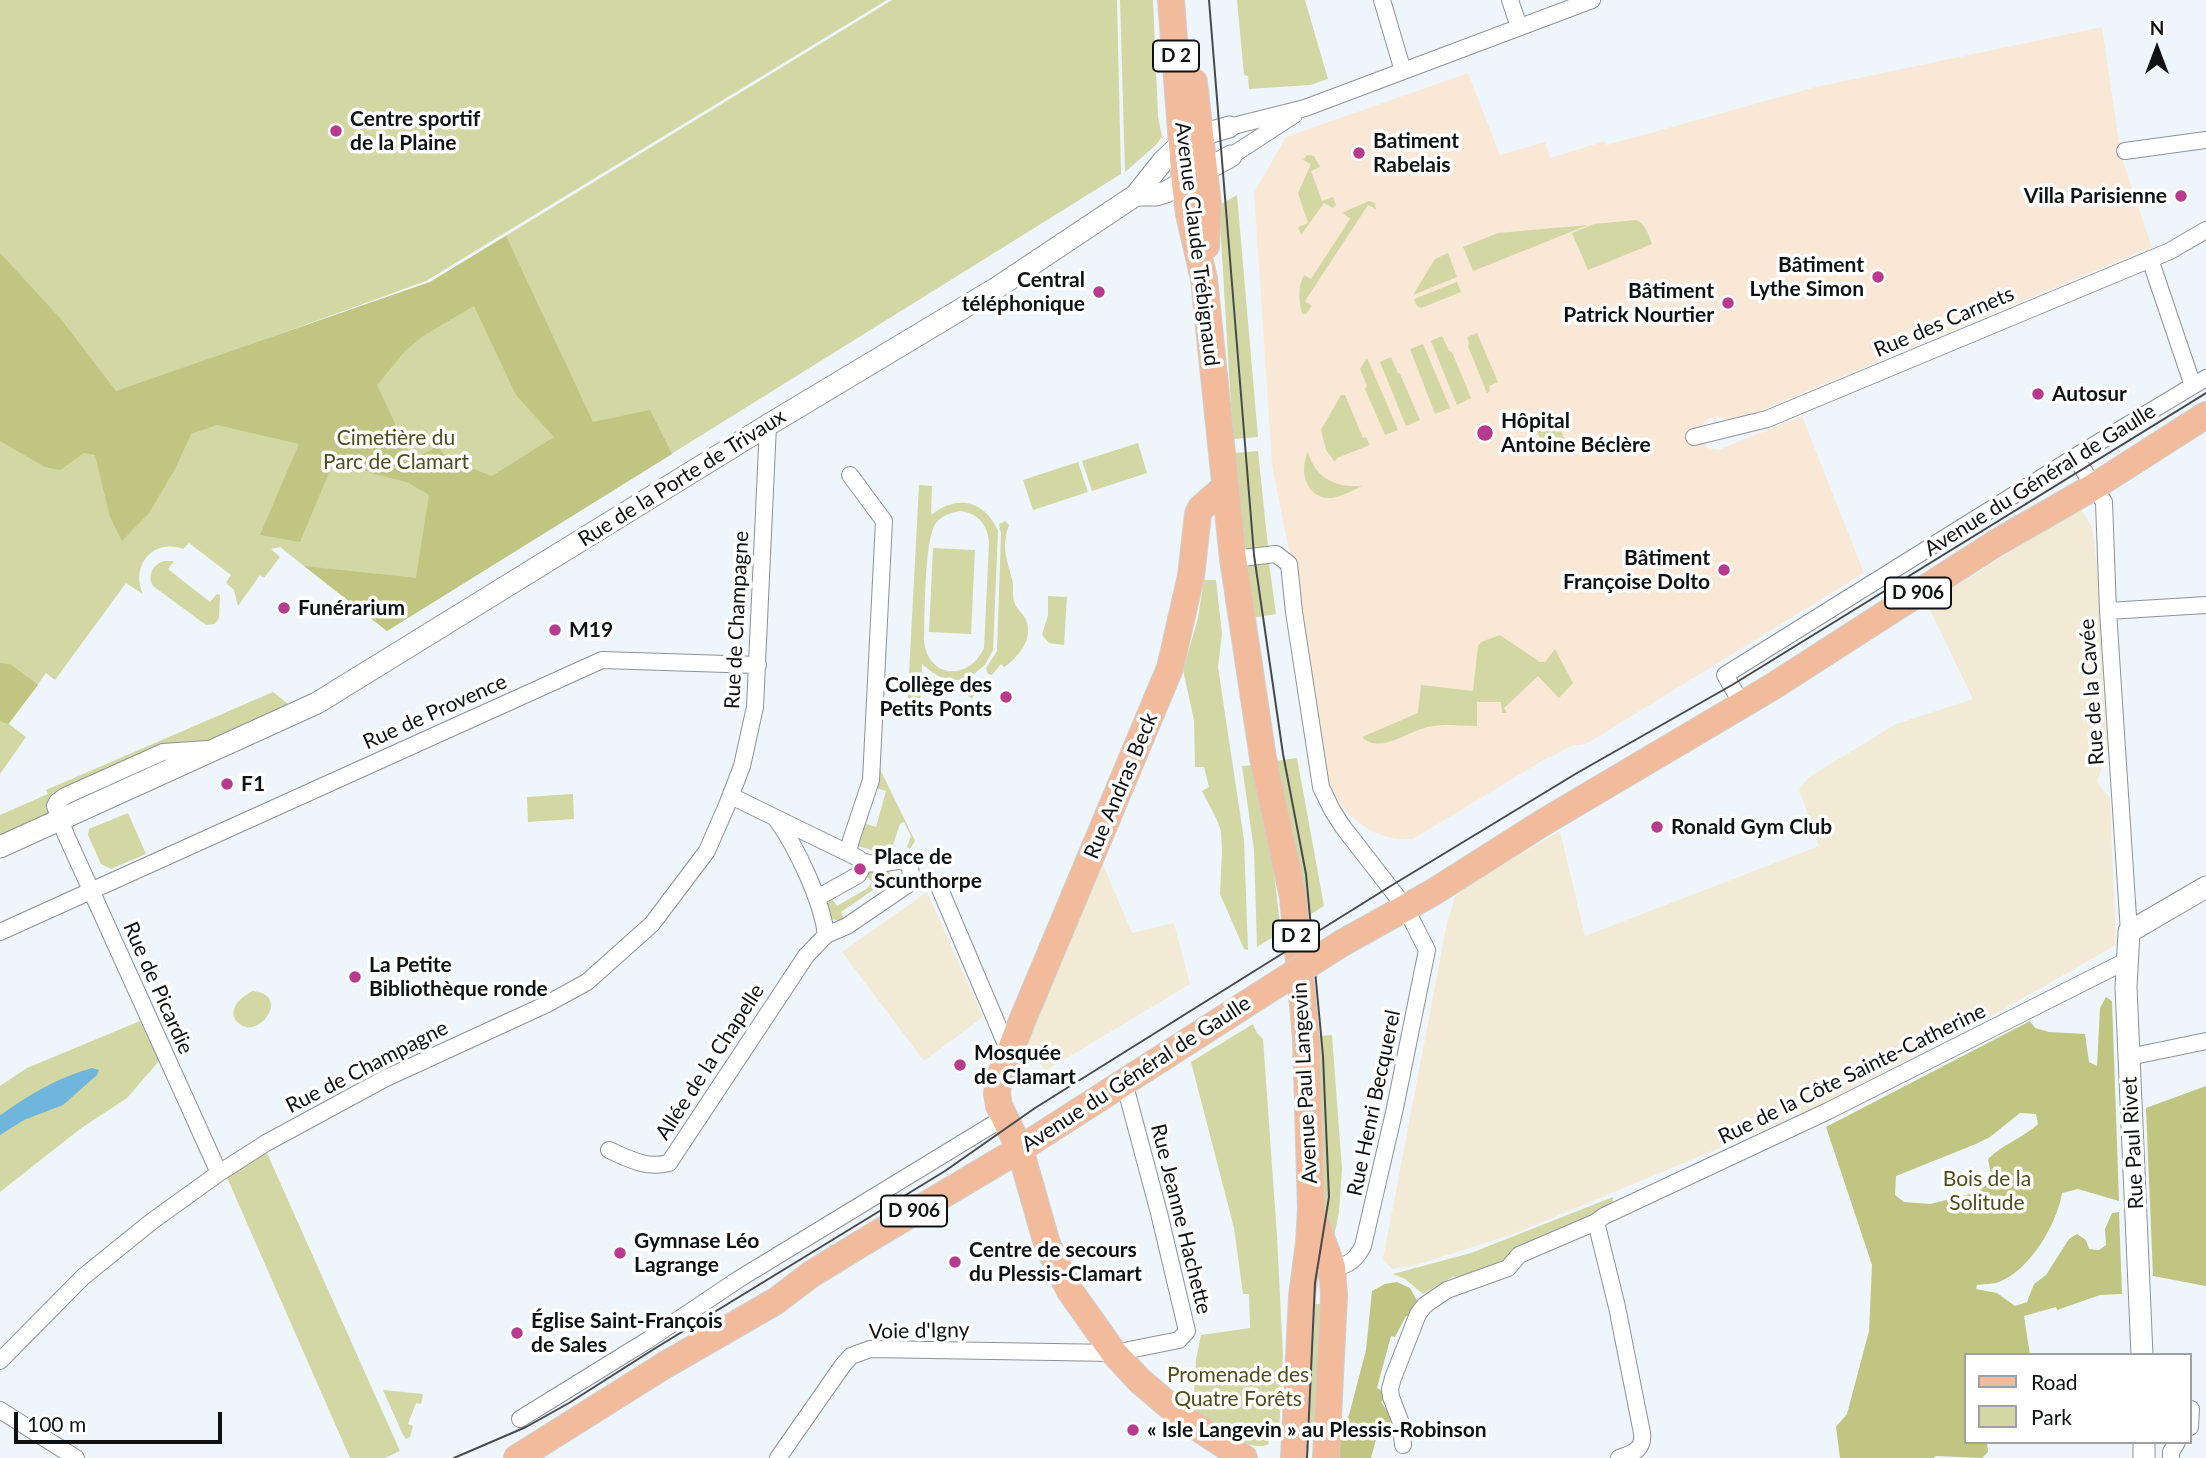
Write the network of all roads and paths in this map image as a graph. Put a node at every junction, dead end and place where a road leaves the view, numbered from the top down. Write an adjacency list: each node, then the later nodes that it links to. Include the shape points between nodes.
1 (1171, 0): 10 (main road, Avenue Claude Trébignaud / D 2)
2 (1188, 0): 10 (main road, D 2)
3 (1381, 0): 7 (street)
4 (1510, 0): 6 (street)
5 (1592, 0): 6 (street, Rue de la Porte de Trivaux)
6 (1519, 27): 7 (street, Rue de la Porte de Trivaux)
7 (1403, 71): 8 (street, Rue de la Porte de Trivaux)
8 (1305, 108): 9 (street, Rue de la Porte de Trivaux); 13 (street, Rue de la Porte de Trivaux)
9 (1229, 127): 10 (street, Rue de la Porte de Trivaux)
10 (1191, 139): 14 (main road, Avenue Claude Trébignaud / D 2); 15 (street, Rue de la Porte de Trivaux, via 1163,161)
11 (2206, 140): 12 (street)
12 (2125, 151)
13 (1231, 156): 14 (street, Rue de la Porte de Trivaux)
14 (1194, 177): 15 (street, Rue de la Porte de Trivaux, via 1157,195); 25 (main road, Avenue Claude Trébignaud / D 2, via 1208,204 1204,279)
15 (1136, 195): 20 (street, Rue de la Porte de Trivaux, via 998,287)
16 (2206, 230): 17 (street, Rue des Carnets)
17 (2150, 259): 18 (street); 21 (street, Rue des Carnets, via 1767,419)
18 (2200, 382): 22 (street, Avenue du Général de Gaulle)
19 (2206, 415): 24 (main road, Avenue du Général de Gaulle / D 906)
20 (768, 425): 29 (street, Rue de Champagne); 32 (street, Rue de la Porte de Trivaux, via 317,703)
21 (1694, 437)
22 (2075, 457): 24 (street, Rue de la Cavée); 30 (street, Avenue du Général de Gaulle, via 1725,675)
23 (850, 475): 35 (street, via 884,521 871,780)
24 (2095, 486): 28 (street, Rue de la Cavée, via 2104,502); 30 (main road, Avenue du Général de Gaulle / D 906, via 1996,543)
25 (1226, 487): 26 (main road, D 2); 47 (main road, Rue Andras Beck, via 1198,514 1191,576 1170,668)
26 (1233, 559): 41 (street, Rue Henri Becquerel, via 1276,554 1289,564 1321,787 1343,827); 54 (main road, Avenue Paul Langevin / D 2, via 1263,758 1293,897 1306,1038)
27 (2206, 605): 28 (street)
28 (2108, 611): 43 (street, Rue de la Cavée)
29 (758, 666): 31 (street, Rue de Champagne, via 755,707); 39 (street, Rue de Provence, via 602,660)
30 (1742, 704): 41 (main road, Avenue du Général de Gaulle / D 906)
31 (731, 796): 33 (street); 53 (street, Rue de Champagne, via 707,851 652,924 587,982 384,1079)
32 (60, 820): 34 (street, Rue de la Porte de Trivaux); 39 (street, Rue de Picardie)
33 (778, 820): 35 (street); 40 (street)
34 (0, 846)
35 (848, 853): 36 (street)
36 (865, 862): 40 (street, via 858,875); 44 (street, via 905,861 912,875 907,885 847,926)
37 (2206, 887): 43 (street)
38 (940, 889): 47 (street)
39 (91, 891): 42 (street, Rue de Provence); 53 (street, Rue de Picardie)
40 (817, 898): 44 (street)
41 (1405, 907): 49 (main road, Avenue du Général de Gaulle / D 906, bridge); 57 (street, Rue Henri Becquerel, via 1428,956 1363,1247 1352,1263)
42 (0, 932)
43 (2129, 932): 45 (street, Rue Paul Rivet)
44 (825, 934): 52 (street, Allée de la Chapelle, via 669,1163 642,1164)
45 (2126, 961): 48 (street, Rue Paul Rivet); 55 (street, Rue de la Côte Sainte-Catherine)
46 (2206, 1041): 48 (street)
47 (1010, 1054): 50 (main road, Rue Andras Beck, via 998,1082)
48 (2129, 1057): 60 (street, Rue Paul Rivet)
49 (1124, 1082): 51 (main road, Avenue du Général de Gaulle / D 906); 59 (street, Rue Jeanne Hachette, via 1187,1331 1180,1340)
50 (1004, 1117): 51 (main road, Rue Andras Beck); 58 (street, Avenue du Général de Gaulle)
51 (1020, 1149): 59 (main road, via 1047,1244 1070,1291); 62 (main road, Avenue du Général de Gaulle / D 906)
52 (609, 1150)
53 (219, 1173): 61 (street, Rue de Champagne, via 83,1278)
54 (1311, 1209): 56 (main road, Avenue Paul Langevin / D 2); 57 (main road, Avenue Paul Langevin / D 2)
55 (1600, 1219): 65 (street, Rue de la Côte Sainte-Catherine, via 1519,1255 1507,1268 1447,1290 1425,1305 1390,1389 1401,1423); 72 (street, via 1642,1433 1642,1444)
56 (1305, 1265): 57 (street); 70 (main road, Avenue Paul Langevin / D 2)
57 (1332, 1267): 71 (main road, Avenue Paul Langevin / D 2)
58 (648, 1340): 62 (street); 64 (street, Avenue du Général de Gaulle)
59 (1114, 1353): 67 (main road, via 1186,1420); 69 (street, Voie d'Igny, via 870,1349 851,1356)
60 (2142, 1353)
61 (0, 1361)
62 (665, 1365): 66 (main road, Avenue du Général de Gaulle / D 906)
63 (0, 1410): 68 (street)
64 (520, 1419)
65 (1402, 1445)
66 (519, 1455)
67 (1244, 1457)
68 (76, 1458)
69 (778, 1458)
70 (1294, 1458)
71 (1326, 1458)
72 (1619, 1458)

